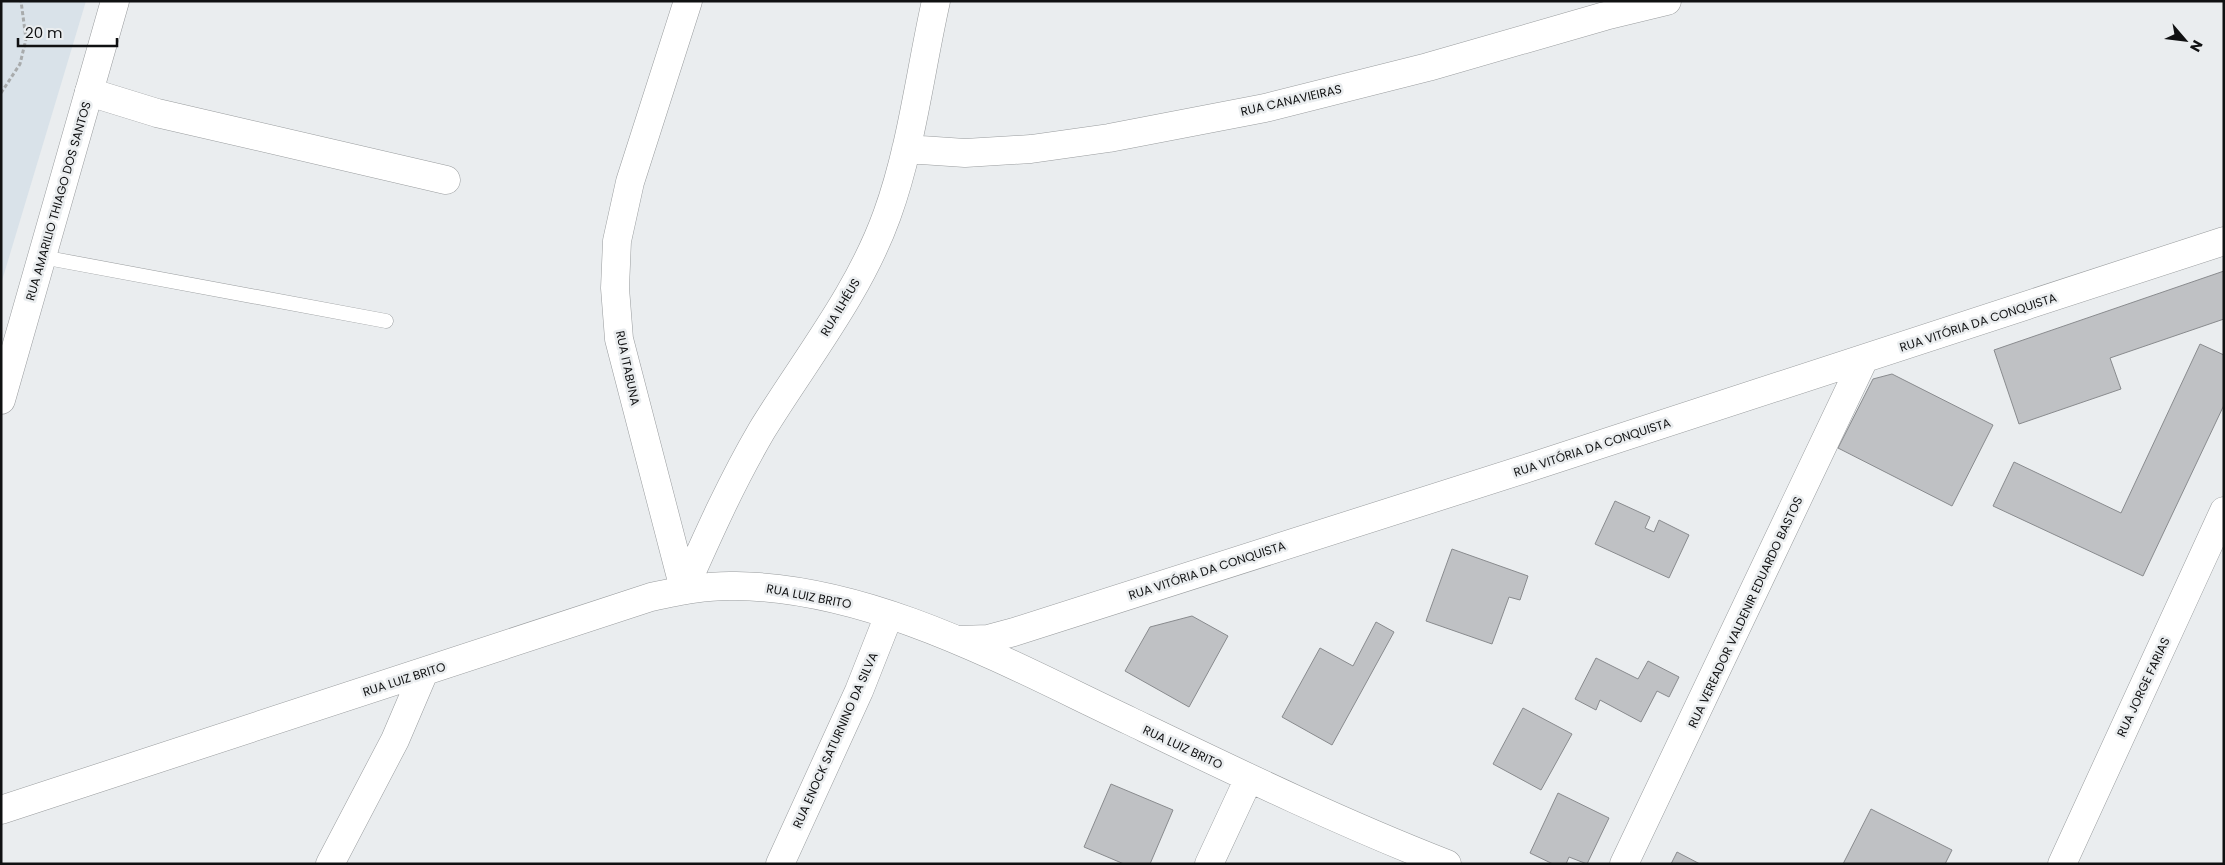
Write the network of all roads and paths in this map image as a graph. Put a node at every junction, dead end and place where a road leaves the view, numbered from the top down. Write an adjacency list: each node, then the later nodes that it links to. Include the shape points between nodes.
1 (21, 1): 8 (path, via 26,40 20,64)
2 (115, 1): 7 (street, RUA AMARILIO THIAGO DOS SANTOS)
3 (688, 1): 17 (street, RUA ITABUNA, via 630,182 617,240 615,288 620,339)
4 (936, 1): 9 (street, RUA ILHÉUS)
5 (1668, 1): 6 (street, RUA CANAVIEIRAS)
6 (1603, 9): 9 (street, RUA CANAVIEIRAS, via 1428,67 1265,108 1031,150 965,153)
7 (89, 92): 10 (street, via 157,113); 12 (street, RUA AMARILIO THIAGO DOS SANTOS)
8 (1, 94)
9 (906, 149): 17 (street, RUA ILHÉUS, via 887,215 863,267 733,482)
10 (446, 180)
11 (2224, 241): 14 (street, RUA VITÓRIA DA CONQUISTA)
12 (42, 257): 13 (lane); 15 (street, RUA AMARILIO THIAGO DOS SANTOS)
13 (386, 321)
14 (1864, 359): 19 (street, RUA VITÓRIA DA CONQUISTA, via 1014,632 988,639); 27 (street, RUA VEREADOR VALDENIR EDUARDO BASTOS)
15 (1, 400)
16 (2224, 511): 28 (street, RUA JORGE FARIAS)
17 (684, 589): 18 (street, RUA LUIZ BRITO, via 781,588); 20 (street, RUA LUIZ BRITO)
18 (889, 615): 19 (street, RUA LUIZ BRITO); 24 (street, RUA ENOCK SATURNINO DA SILVA, via 859,692)
19 (958, 640): 21 (street, RUA LUIZ BRITO)
20 (424, 672): 22 (street, RUA LUIZ BRITO); 23 (street, via 395,740)
21 (1249, 778): 25 (street); 26 (street, RUA LUIZ BRITO)
22 (1, 810)
23 (330, 864)
24 (780, 864)
25 (1209, 864)
26 (1447, 864)
27 (1624, 864)
28 (2062, 864)

